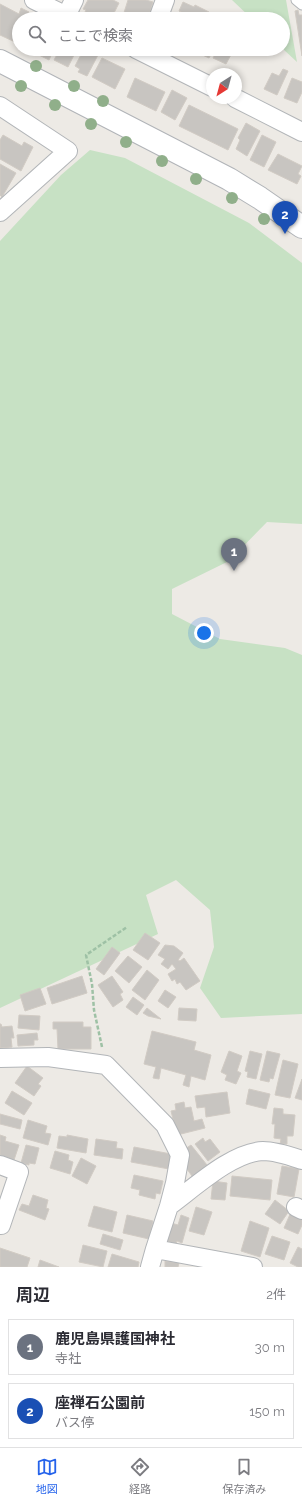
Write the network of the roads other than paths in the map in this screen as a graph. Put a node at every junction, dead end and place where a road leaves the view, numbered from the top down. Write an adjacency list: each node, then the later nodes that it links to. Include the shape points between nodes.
1 (34, 0): 5 (street)
2 (165, 0): 6 (street)
3 (296, 0): 4 (lane)
4 (302, 5)
5 (71, 12)
6 (161, 12)
7 (154, 56): 9 (street)
8 (0, 61): 14 (street, via 229,179)
9 (206, 84)
10 (242, 102): 12 (street)
11 (0, 106): 13 (street, via 68,151)
12 (302, 132)
13 (0, 212)
14 (302, 227)
15 (0, 1058): 18 (street, via 48,1057 106,1065 165,1125 180,1155)
16 (302, 1160): 18 (street, via 263,1151 244,1155 228,1163)
17 (0, 1165): 19 (street, via 20,1172)
18 (169, 1206): 20 (street)
19 (0, 1225)
20 (155, 1249): 21 (street); 22 (street)
21 (150, 1267)
22 (253, 1267)

